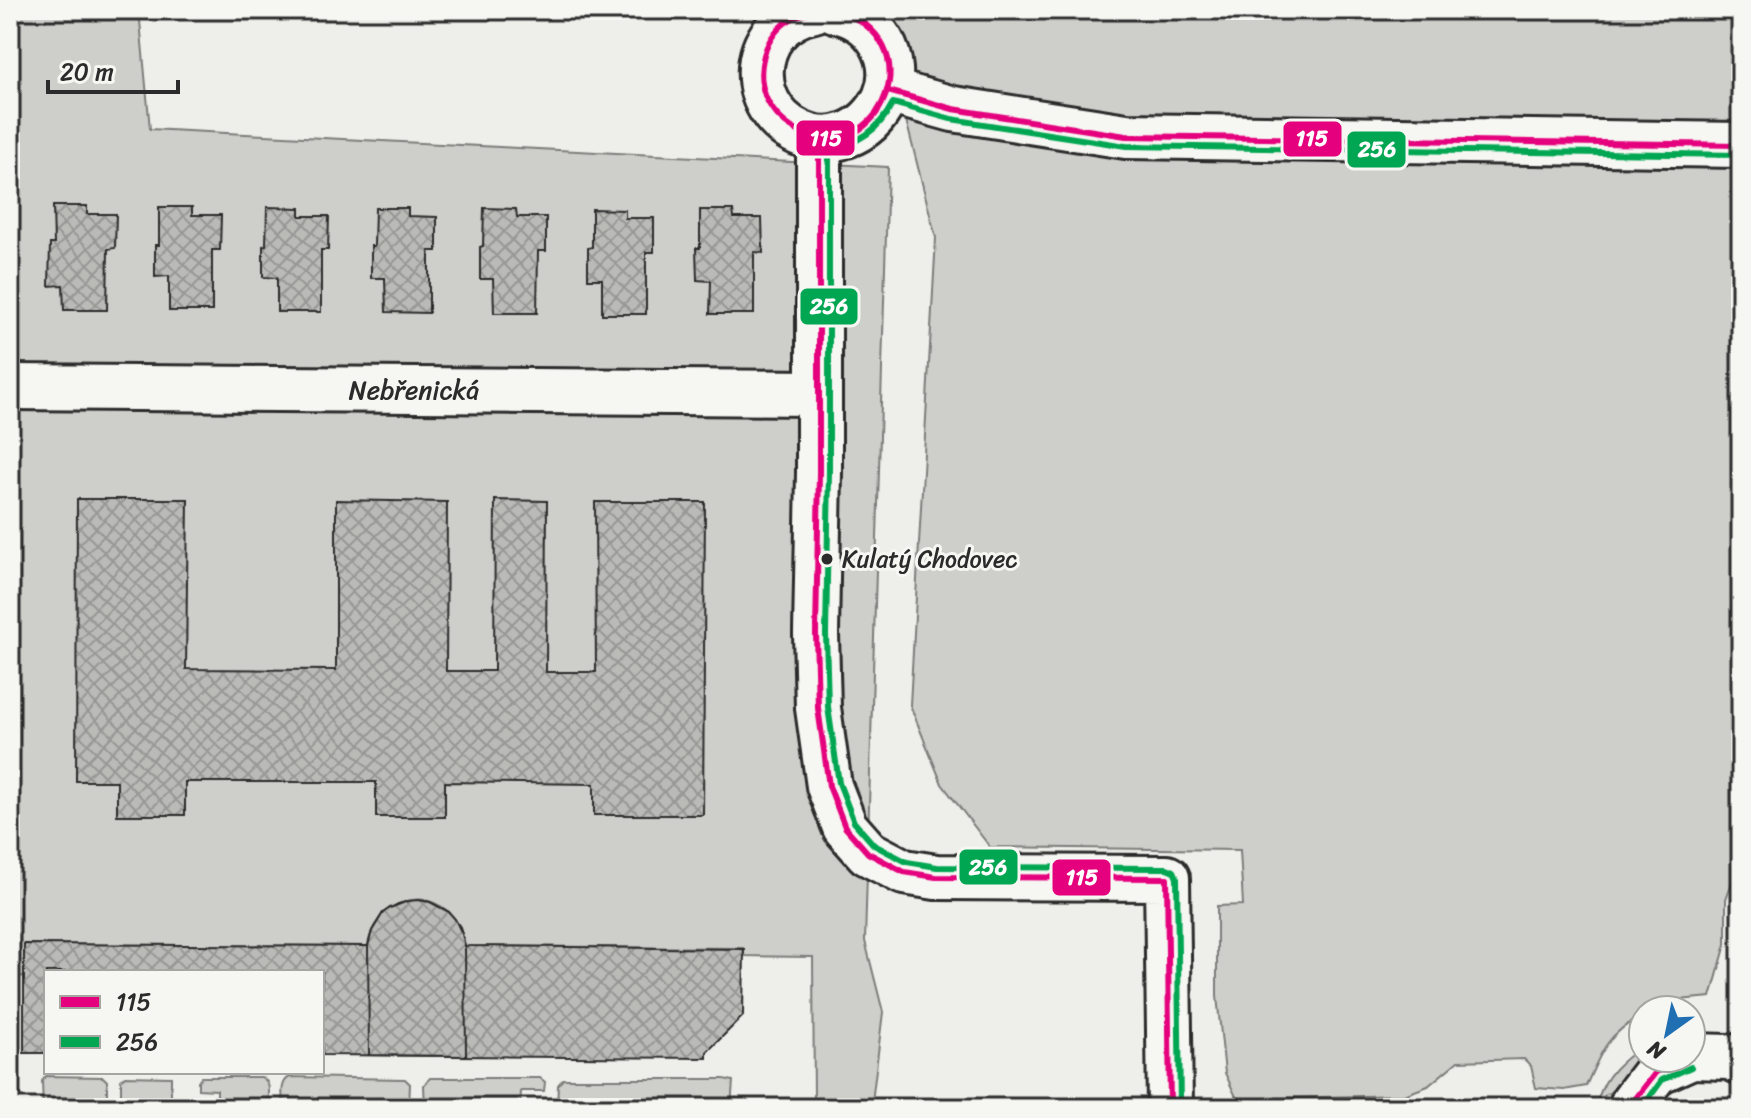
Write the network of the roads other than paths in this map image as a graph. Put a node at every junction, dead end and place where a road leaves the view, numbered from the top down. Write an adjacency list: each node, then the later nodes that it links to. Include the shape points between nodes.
1 (814, 10): 4 (street, via 776,30 761,62 760,79 772,112 785,125)
2 (835, 10): 3 (street, via 871,27 881,41 888,57)
3 (888, 91): 4 (street, via 870,121 838,138); 5 (street, via 953,109 1126,136)
4 (819, 139): 7 (street)
5 (1741, 145)
6 (10, 387): 7 (street, Nebřenická)
7 (819, 393): 9 (street, via 818,708 829,786 845,827 868,853 904,872 936,877 1167,878)
8 (1718, 1052): 10 (street, via 1656,1072)
9 (1170, 1108)
10 (1632, 1108)

